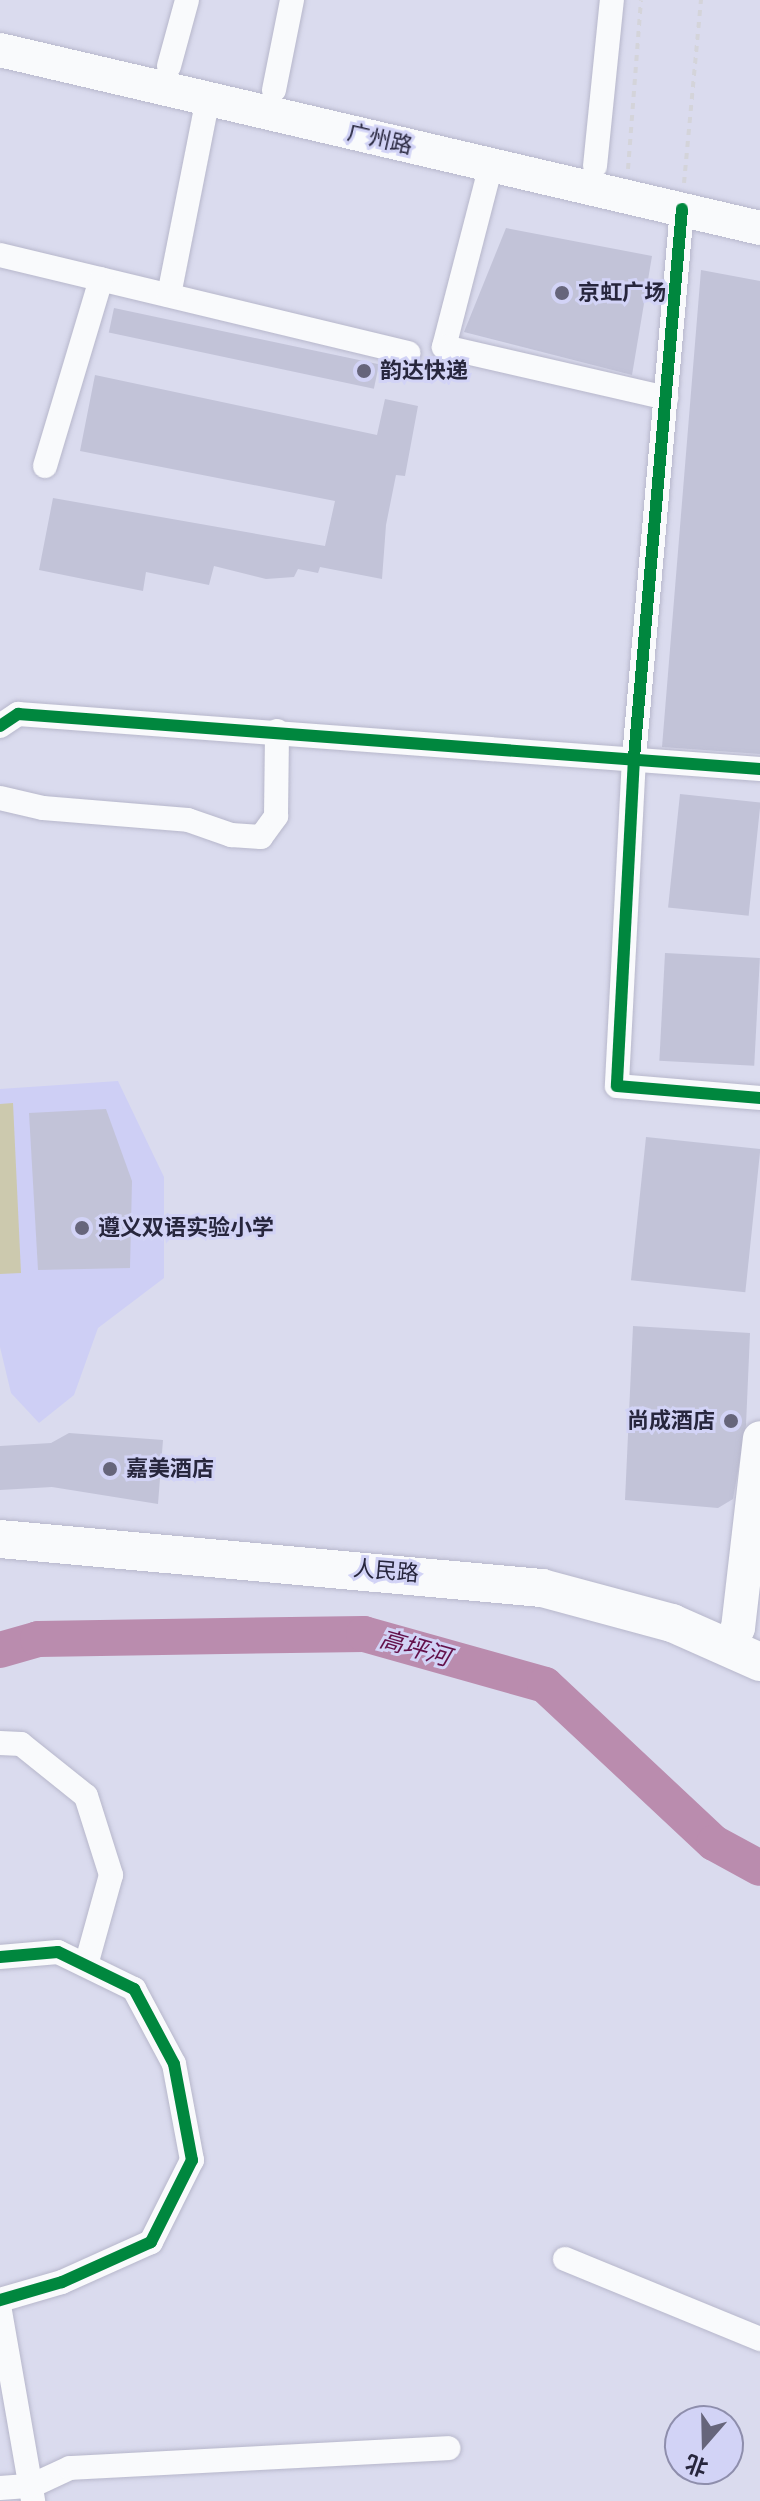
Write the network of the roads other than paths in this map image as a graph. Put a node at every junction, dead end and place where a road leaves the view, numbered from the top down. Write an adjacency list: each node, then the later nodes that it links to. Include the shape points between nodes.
1 (187, 0): 6 (street)
2 (292, 0): 7 (street)
3 (612, 0): 10 (street)
4 (0, 26): 6 (main road, 广州路)
5 (0, 50): 8 (main road, 广州路)
6 (169, 66): 7 (main road, 广州路)
7 (274, 90): 10 (main road, 广州路)
8 (208, 98): 9 (main road, 广州路); 16 (street)
9 (491, 165): 10 (main road, 广州路); 18 (street, via 444,347)
10 (616, 178): 11 (main road, 广州路)
11 (683, 198): 12 (main road, 广州路); 13 (main road, 广州路); 18 (street)
12 (760, 204)
13 (760, 228)
14 (0, 255): 15 (street)
15 (101, 279): 16 (street); 19 (street)
16 (169, 295): 17 (street)
17 (408, 353)
18 (666, 398): 22 (street)
19 (45, 466)
20 (0, 726): 21 (street, via 18,714)
21 (277, 731): 22 (street); 24 (street, via 276,816 261,837 161,816 43,808)
22 (634, 758): 23 (street); 25 (street, via 617,1086)
23 (760, 769)
24 (0, 798)
25 (760, 1098)
26 (760, 1438): 29 (main road)
27 (0, 1515): 29 (main road, 人民路, via 546,1567 620,1583)
28 (0, 1539): 29 (main road, 人民路, via 542,1588)
29 (747, 1644)
30 (0, 1743): 32 (street, via 21,1744 86,1796 111,1875)
31 (0, 1957): 32 (street, via 58,1952)
32 (86, 1965): 34 (street, via 134,1989 174,2064 192,2160 151,2242 62,2282)
33 (565, 2259): 36 (street)
34 (0, 2300)
35 (0, 2311): 39 (street)
36 (760, 2339)
37 (448, 2448): 39 (street, via 70,2468)
38 (0, 2488): 39 (street)
39 (32, 2494)

